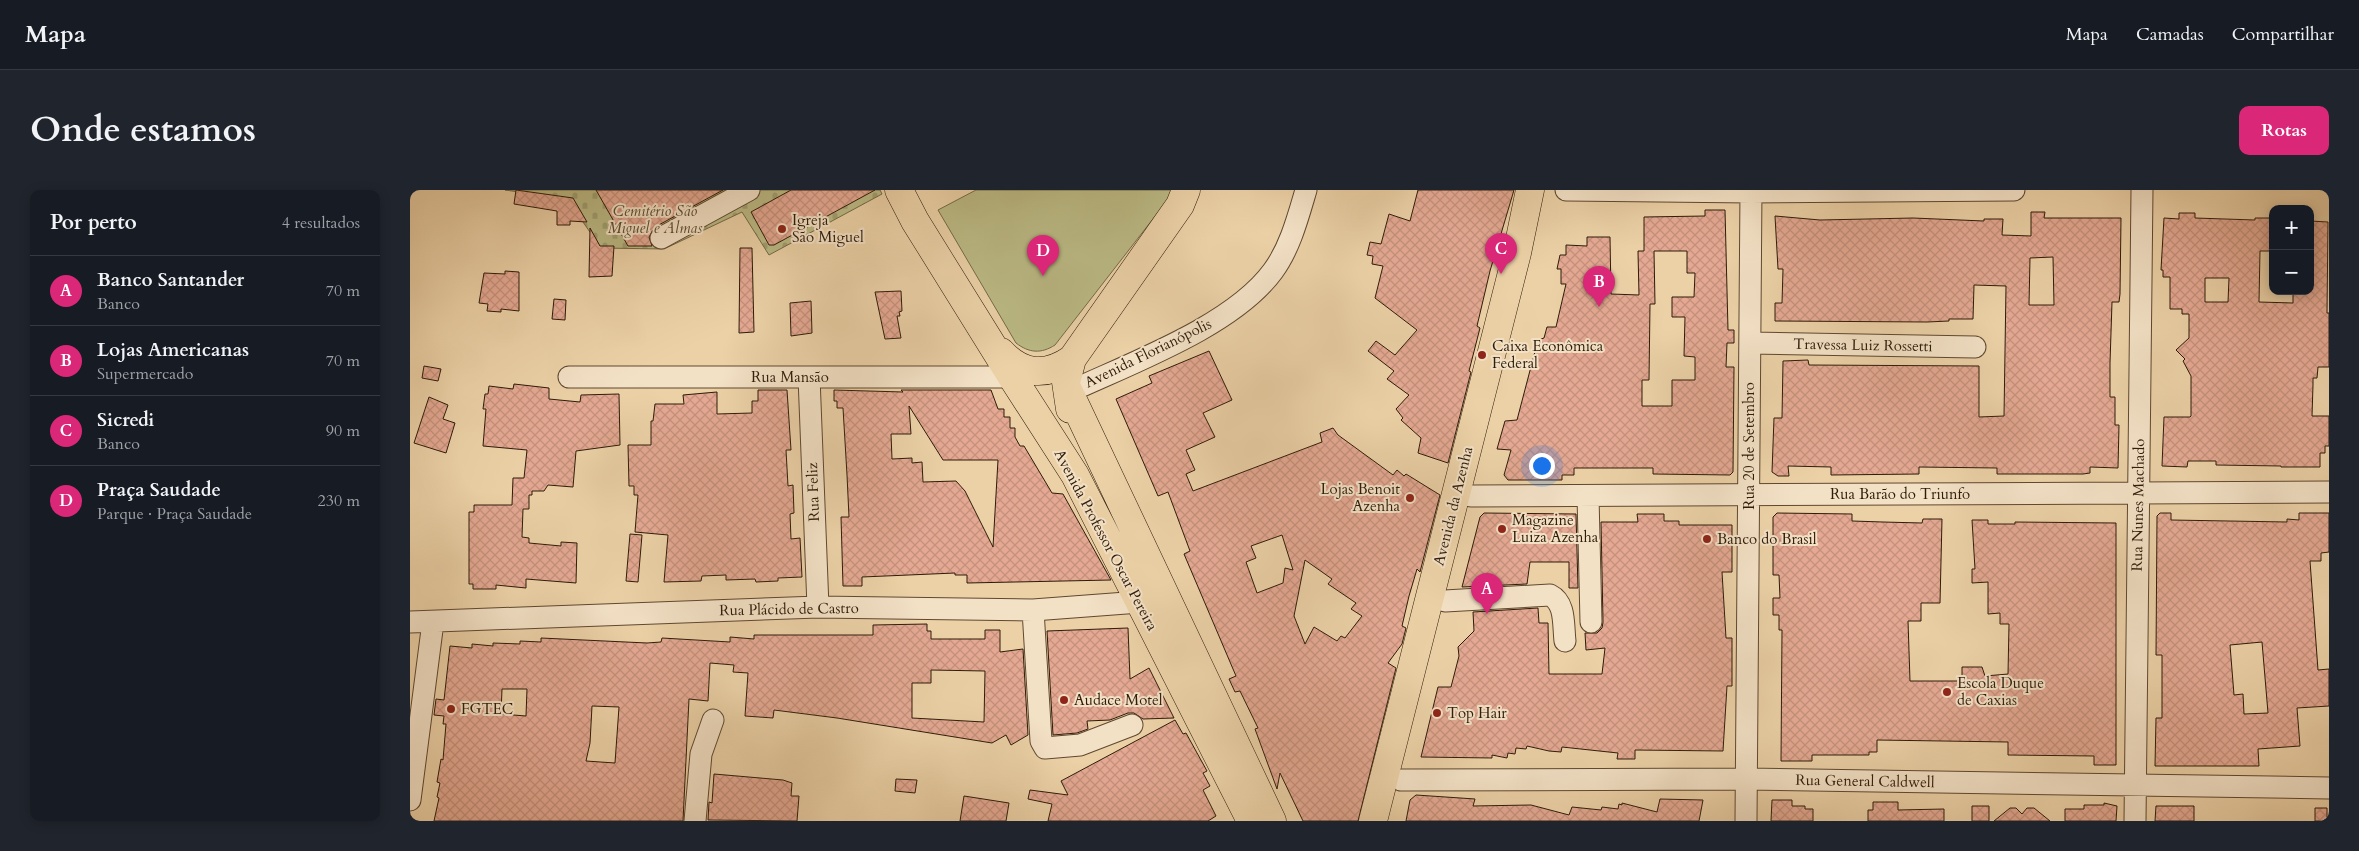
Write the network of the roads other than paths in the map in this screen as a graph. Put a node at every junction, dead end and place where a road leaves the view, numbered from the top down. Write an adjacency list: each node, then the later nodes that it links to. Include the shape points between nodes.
1 (749, 190): 14 (street)
2 (899, 190): 13 (main road, Avenida Professor Oscar Pereira)
3 (915, 190): 13 (main road)
4 (1186, 190): 18 (main road, via 1180,206)
5 (1306, 190): 22 (street, Avenida Florianópolis, via 1288,245 1274,270 1252,294 1205,328)
6 (1530, 190): 7 (street); 48 (main road, Avenida da Azenha)
7 (1540, 190)
8 (1546, 190): 27 (main road, Avenida da Azenha)
9 (1566, 190): 12 (street)
10 (2014, 190): 12 (street)
11 (2142, 190): 25 (street, Rua Nunes Machado)
12 (1751, 191): 16 (street, Rua 20 de Setembro)
13 (915, 221): 15 (main road, Avenida Professor Oscar Pereira)
14 (661, 238)
15 (988, 338): 18 (main road, via 1008,360 1033,372 1048,372); 21 (main road, Avenida Professor Oscar Pereira)
16 (1750, 343): 17 (street, Travessa Luiz Rossetti); 26 (street, Rua 20 de Setembro)
17 (1975, 347)
18 (1072, 359): 22 (main road, via 1066,382)
19 (569, 376): 20 (street, Rua Mansão)
20 (809, 377): 21 (street, Rua Mansão); 32 (street, Rua Feliz)
21 (1012, 377): 23 (main road, Avenida Professor Oscar Pereira)
22 (1069, 392): 23 (main road); 29 (main road, Avenida Professor Oscar Pereira)
23 (1075, 475): 31 (main road, Avenida Professor Oscar Pereira)
24 (2329, 492): 25 (street, Rua Barão do Triunfo)
25 (2138, 493): 26 (street, Rua Barão do Triunfo); 42 (street, Rua Nunes Machado)
26 (1749, 495): 28 (street, Rua Barão do Triunfo); 40 (street, Rua 20 de Setembro)
27 (1471, 496): 28 (street, Rua Barão do Triunfo); 30 (main road, Avenida da Azenha)
28 (1588, 496): 36 (street)
29 (1168, 600): 31 (street, Rua Plácido de Castro); 47 (main road, Avenida Professor Oscar Pereira)
30 (1445, 601): 37 (street, via 1550,595 1561,605); 41 (main road, Avenida da Azenha)
31 (1141, 602): 33 (street, Rua Plácido de Castro); 46 (main road, Avenida Professor Oscar Pereira)
32 (818, 607): 33 (street, Rua Plácido de Castro); 35 (street, Rua Plácido de Castro)
33 (1033, 610): 39 (street, via 1041,741 1045,748 1080,745)
34 (410, 622): 35 (street, Rua Plácido de Castro)
35 (433, 622): 44 (street)
36 (1591, 622)
37 (1565, 641)
38 (713, 720): 45 (street, via 701,754)
39 (1132, 725)
40 (1746, 779): 41 (street, Rua General Caldwell); 42 (street, Rua General Caldwell); 50 (street, Rua 20 de Setembro)
41 (1401, 780): 49 (main road, Avenida da Azenha)
42 (2135, 785): 43 (street, Rua General Caldwell); 51 (street, Rua Nunes Machado)
43 (2329, 788)
44 (410, 800)
45 (695, 821)
46 (1252, 821)
47 (1272, 821)
48 (1373, 821)
49 (1390, 821)
50 (1746, 821)
51 (2134, 821)

